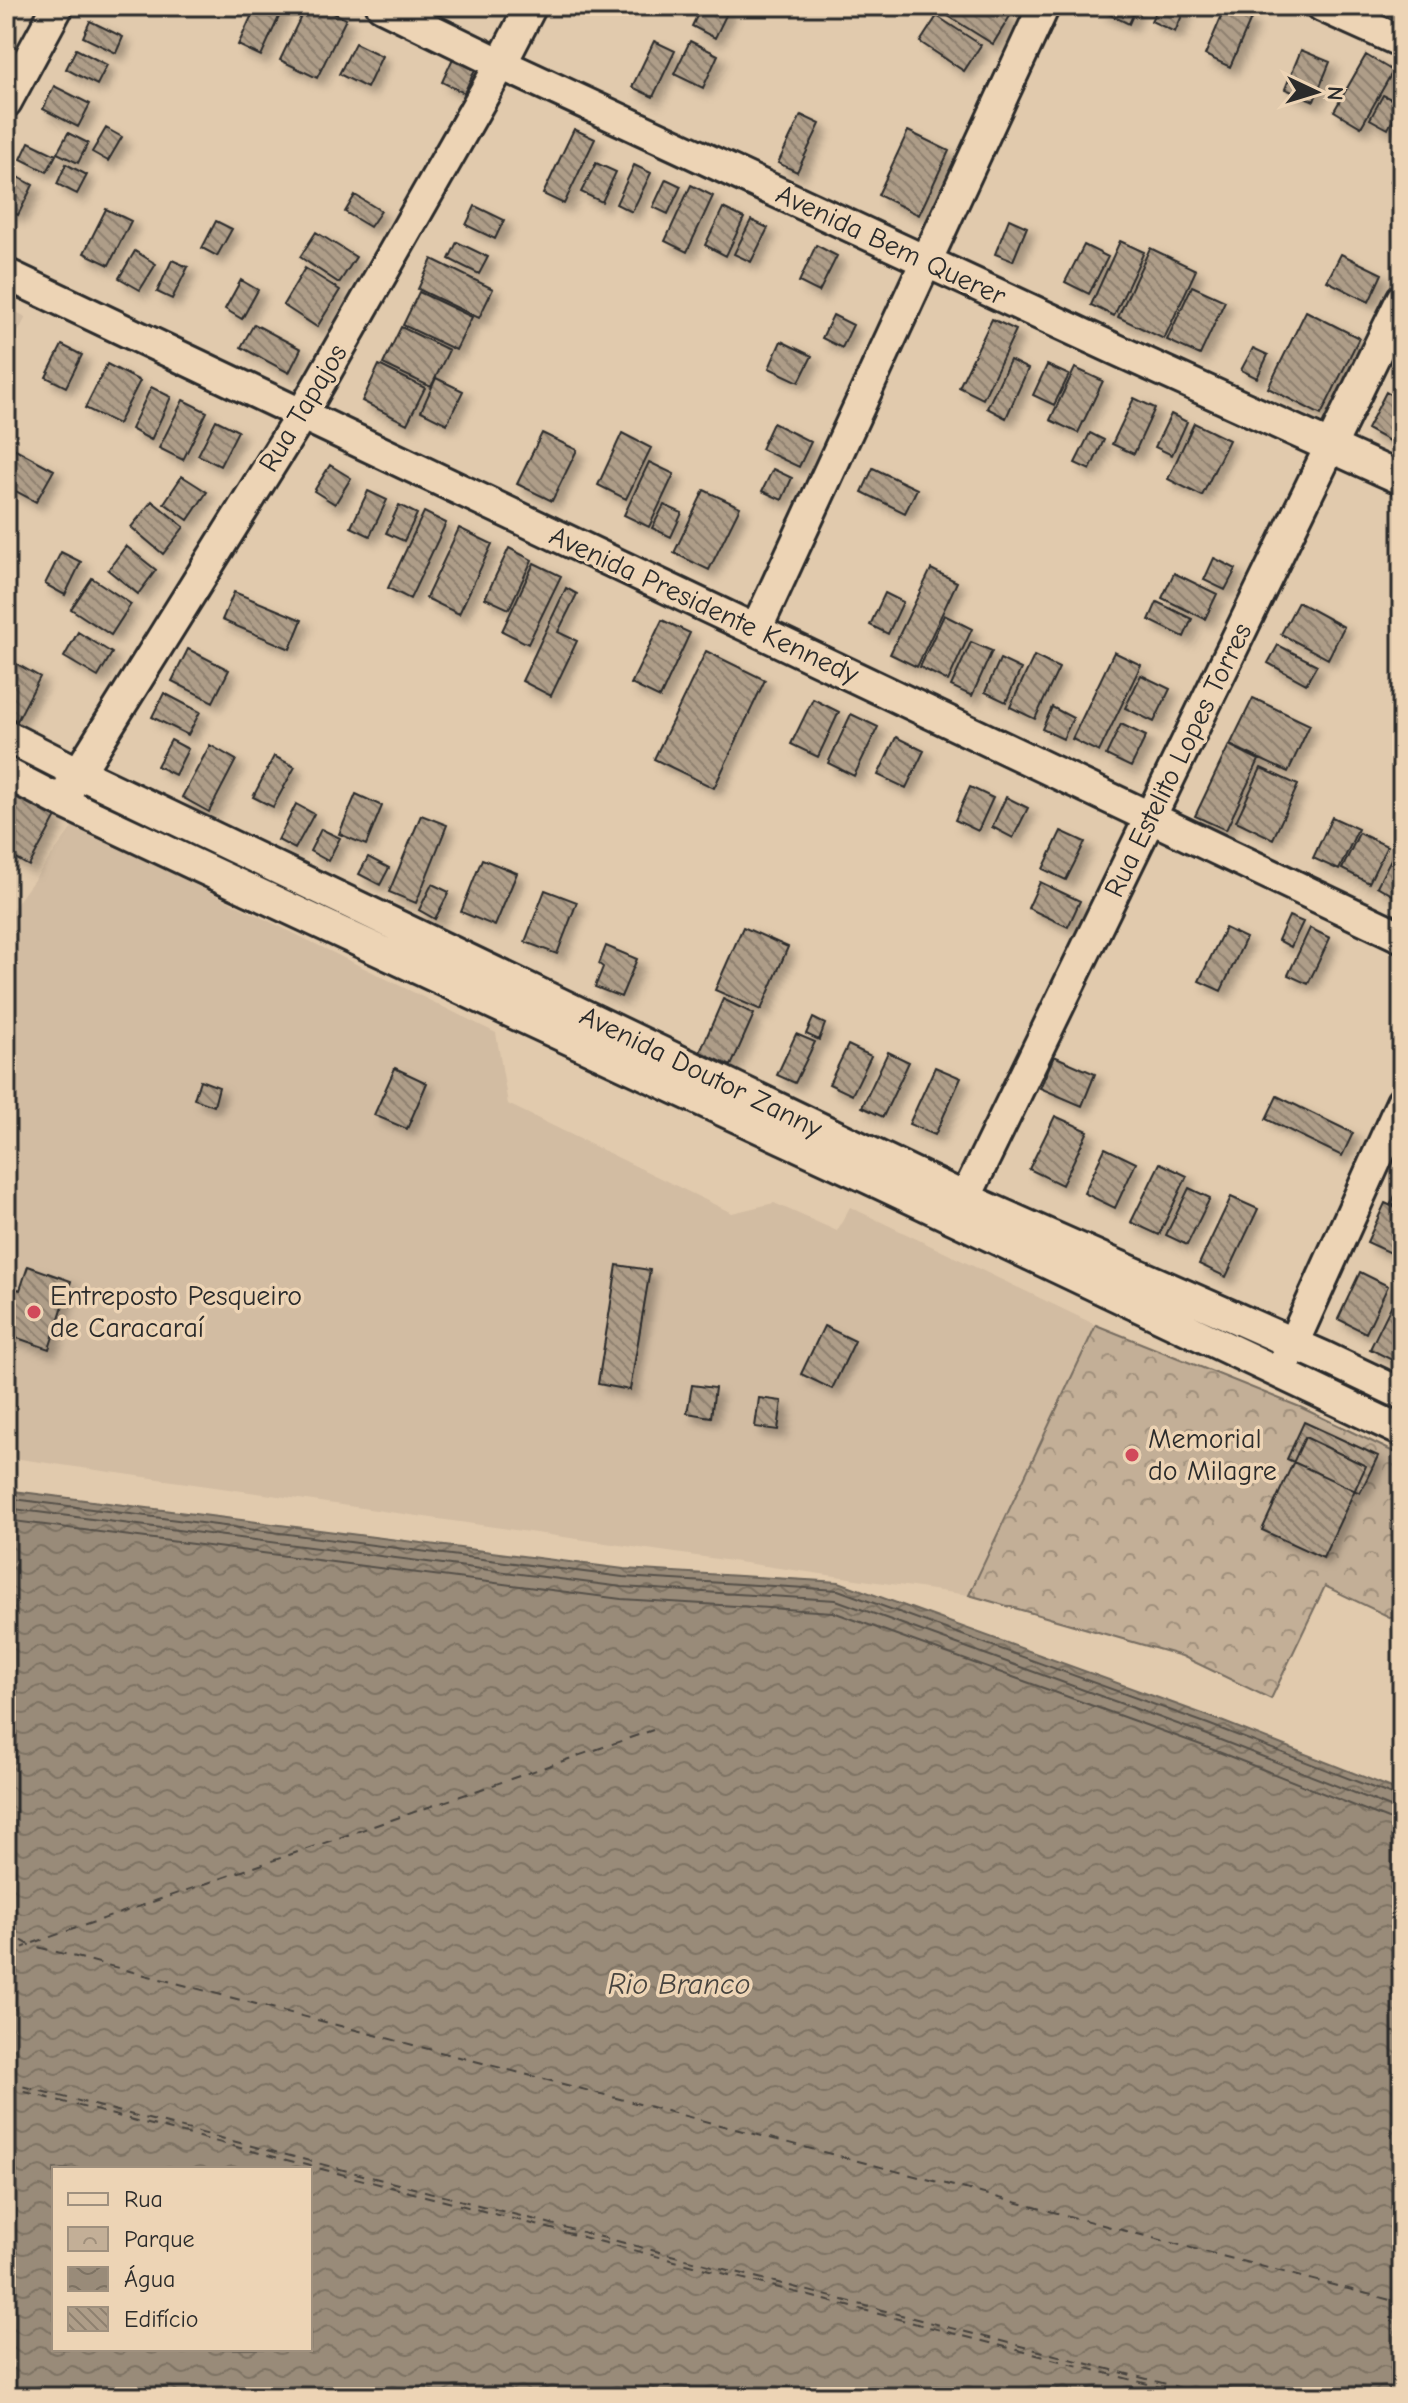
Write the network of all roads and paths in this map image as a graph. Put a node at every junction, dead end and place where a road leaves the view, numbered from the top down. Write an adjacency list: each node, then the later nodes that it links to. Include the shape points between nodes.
1 (58, 6): 8 (street)
2 (382, 6): 7 (street, Avenida Bem Querer)
3 (531, 6): 7 (street, Rua Tapajos)
4 (1044, 6): 9 (street)
5 (1322, 6): 6 (street)
6 (1402, 42)
7 (501, 64): 9 (street, Avenida Bem Querer); 12 (street, Rua Tapajos)
8 (6, 102)
9 (926, 261): 13 (street, Avenida Bem Querer); 15 (street)
10 (6, 274): 12 (street, Avenida Presidente Kennedy)
11 (1402, 299): 13 (street, Rua Estelito Lopes Torres)
12 (302, 414): 15 (street, Avenida Presidente Kennedy); 18 (street, Rua Tapajos)
13 (1331, 446): 14 (street, Avenida Bem Querer); 20 (street, Rua Estelito Lopes Torres)
14 (1402, 479)
15 (756, 630): 20 (street, Avenida Presidente Kennedy)
16 (6, 736): 18 (street, Avenida Doutor Zanny)
17 (6, 773): 19 (street, Avenida Doutor Zanny)
18 (79, 773): 19 (street, Rua Tapajos); 23 (street, Avenida Doutor Zanny)
19 (60, 801): 23 (street, Avenida Doutor Zanny)
20 (1150, 817): 21 (street, Avenida Presidente Kennedy); 23 (street, Rua Estelito Lopes Torres)
21 (1402, 937)
22 (1402, 1102): 24 (street)
23 (960, 1209): 24 (street, Avenida Doutor Zanny); 25 (street, Avenida Doutor Zanny)
24 (1293, 1343): 25 (street); 26 (street, Avenida Doutor Zanny)
25 (1280, 1372): 27 (street, Avenida Doutor Zanny)
26 (1402, 1394)
27 (1402, 1431)

